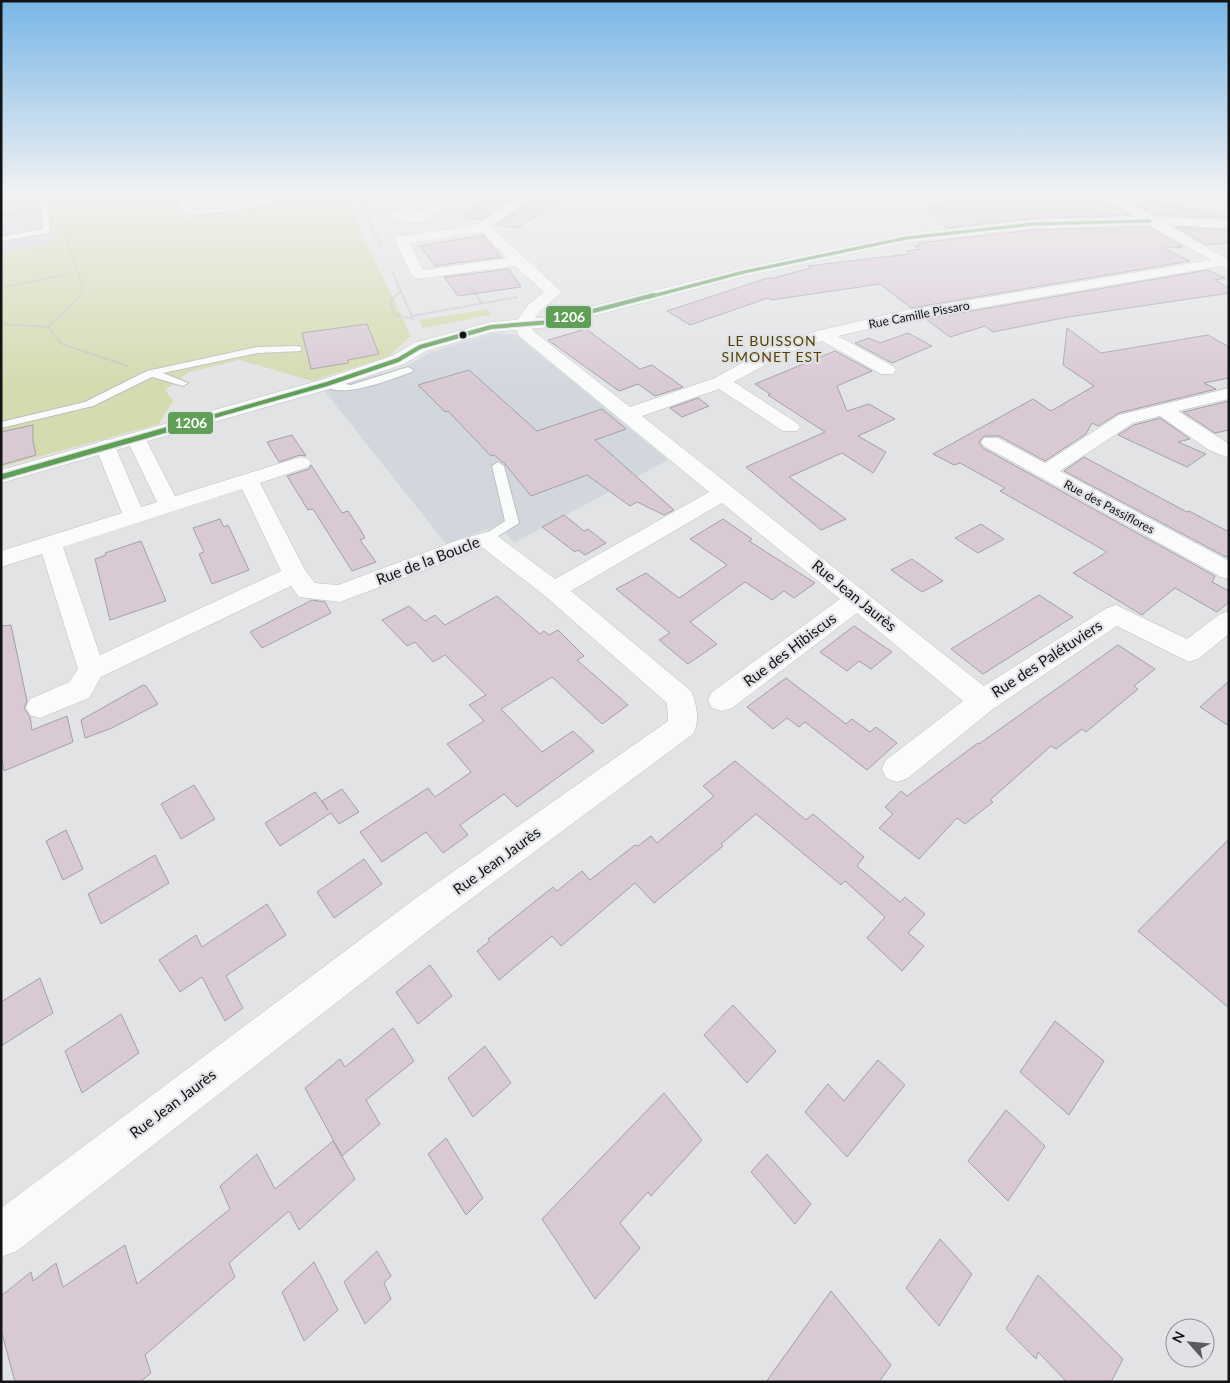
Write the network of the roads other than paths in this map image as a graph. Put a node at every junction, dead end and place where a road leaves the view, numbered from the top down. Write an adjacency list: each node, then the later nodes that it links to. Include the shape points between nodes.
1 (410, 257): 5 (street, via 418,275)
2 (513, 257): 5 (street)
3 (818, 257): 7 (street, via 744,272 551,322)
4 (1212, 257): 6 (street)
5 (518, 261): 7 (street, via 554,292 534,308)
6 (1225, 264): 8 (street, Rue Camille Pissaro, via 903,316)
7 (522, 325): 15 (street, via 491,327 420,347 398,360); 18 (street, Rue Jean Jaurès, via 530,336)
8 (823, 335): 11 (street); 13 (street, Rue Camille Pissaro, via 778,350)
9 (297, 348): 12 (lane, via 257,350 221,363)
10 (408, 370): 15 (lane, via 352,388)
11 (887, 370)
12 (151, 373): 14 (lane); 19 (lane, via 89,404)
13 (721, 382): 18 (street, Rue Camille Pissaro); 20 (street)
14 (183, 383)
15 (327, 384): 21 (street)
16 (1229, 393): 17 (street)
17 (1162, 409): 24 (street); 27 (street, via 1126,419)
18 (628, 414): 30 (street, Rue Jean Jaurès)
19 (1, 425)
20 (790, 427)
21 (136, 438): 23 (street); 31 (street)
22 (991, 442): 27 (street, Rue des Passiflores)
23 (105, 446): 28 (street); 32 (street)
24 (1229, 452)
25 (301, 462): 29 (street)
26 (498, 466): 33 (lane, via 512,523)
27 (1044, 472): 36 (street, Rue des Passiflores)
28 (1, 477)
29 (248, 479): 31 (street); 37 (street, Rue de la Boucle)
30 (725, 492): 38 (street); 39 (street, Rue Jean Jaurès)
31 (169, 505): 32 (street)
32 (134, 515): 34 (street)
33 (487, 539): 37 (street, Rue de la Boucle, via 466,544 340,594 308,591); 38 (street, Rue de la Boucle)
34 (50, 544): 35 (street); 41 (street)
35 (1, 559)
36 (1229, 571)
37 (295, 574): 41 (street)
38 (554, 590): 46 (street, Rue Jean Jaurès, via 681,699 683,726 424,913)
39 (858, 599): 42 (street, Rue des Hibiscus); 43 (street, Rue Jean Jaurès)
40 (1229, 620): 43 (street, Rue des Palétuviers, via 1189,652 1116,614)
41 (92, 670): 44 (street, via 79,690)
42 (722, 700)
43 (983, 701): 45 (street, Rue des Palétuviers)
44 (40, 707)
45 (897, 769)
46 (1, 1234)

